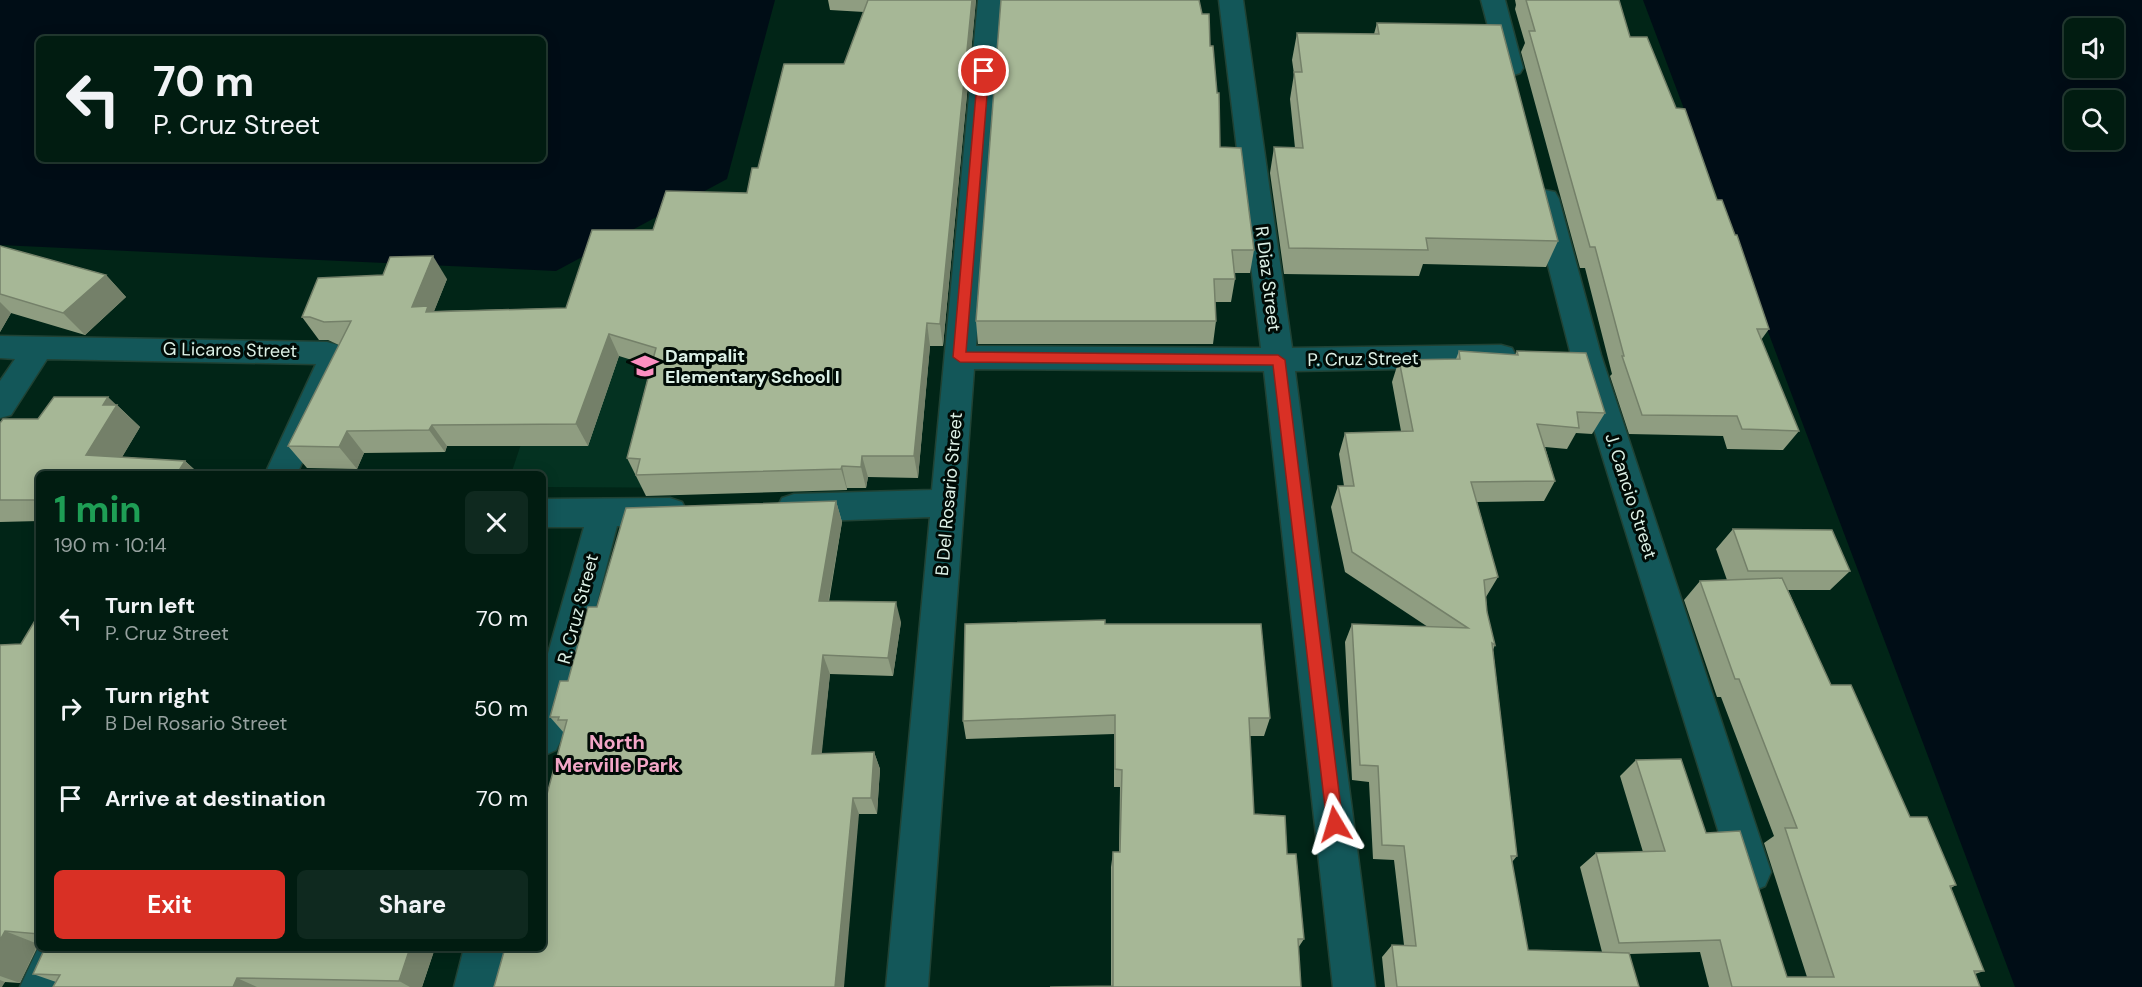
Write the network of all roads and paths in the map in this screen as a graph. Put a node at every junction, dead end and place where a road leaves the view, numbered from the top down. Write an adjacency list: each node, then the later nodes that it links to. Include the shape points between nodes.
1 (990, 0): 9 (street, B Del Rosario Street)
2 (1231, 0): 10 (street, R Diaz Street)
3 (1493, 0): 4 (street)
4 (1517, 92)
5 (1538, 172): 19 (street, J. Cancio Street, via 1574,355)
6 (0, 347): 7 (street, G Licaros Street)
7 (39, 347): 11 (street); 12 (street, G Licaros Street, via 327,353 332,362)
8 (1527, 356): 10 (street, P. Cruz Street)
9 (960, 357): 10 (street, P. Cruz Street); 13 (street, B Del Rosario Street)
10 (1278, 360): 25 (street, R Diaz Street)
11 (0, 406)
12 (282, 471)
13 (948, 503): 14 (street); 24 (street, B Del Rosario Street)
14 (759, 509)
15 (699, 511): 17 (street)
16 (546, 513): 17 (street)
17 (604, 514): 18 (street, R. Cruz Street)
18 (546, 727)
19 (1759, 897)
20 (59, 951): 22 (street)
21 (484, 951): 23 (street)
22 (41, 987)
23 (475, 987)
24 (907, 987)
25 (1354, 987)

